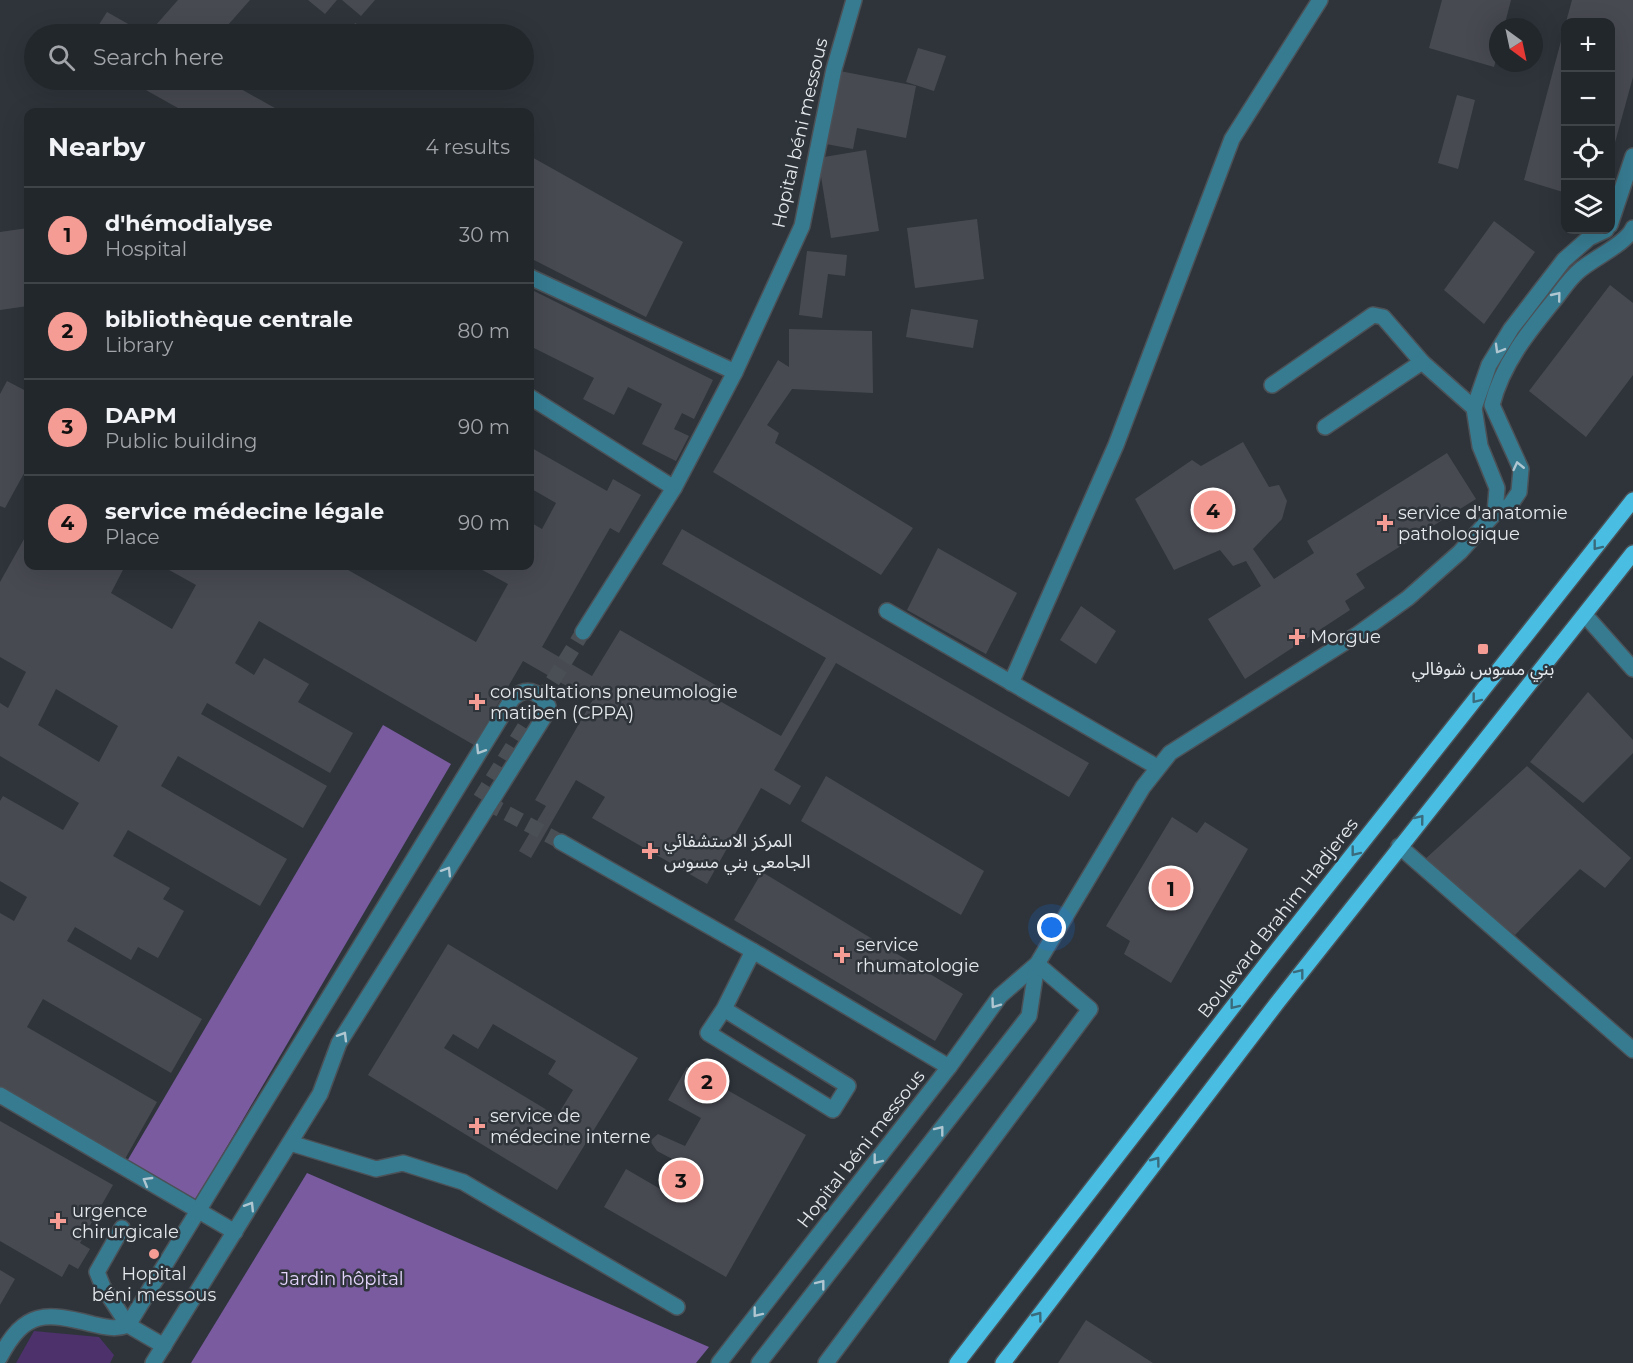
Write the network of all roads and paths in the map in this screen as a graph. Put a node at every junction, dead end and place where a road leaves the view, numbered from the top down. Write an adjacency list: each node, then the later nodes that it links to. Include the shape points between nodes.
1 (854, 0): 10 (street, Hopital béni messous, via 834,69 802,226)
2 (1320, 0): 23 (street, via 1232,139 1116,445)
3 (1633, 156): 4 (street)
4 (1615, 214)
5 (1615, 228): 6 (street)
6 (1632, 233): 17 (street, Hopital béni messous, one-way to 6, via 1510,505 1519,492 1521,469 1492,405 1503,372 1525,337 1577,272)
7 (1598, 234): 13 (street, one-way to 13, via 1564,260 1511,329 1489,365)
8 (534, 279): 10 (street)
9 (1422, 363): 11 (street, via 1383,317 1373,315); 13 (street); 14 (street)
10 (735, 372): 15 (street, Hopital béni messous)
11 (1272, 385)
12 (534, 400): 15 (street)
13 (1474, 408): 17 (street, via 1480,446 1497,488)
14 (1325, 427)
15 (674, 488): 21 (street, Hopital béni messous)
16 (1633, 500): 45 (main road, Boulevard Brahim Hadjeres, one-way to 45)
17 (1496, 513): 24 (street, Hopital béni messous, via 1460,552 1407,598 1358,634 1170,753)
18 (1633, 553): 20 (main road)
19 (887, 611): 23 (street)
20 (1586, 615): 22 (street); 26 (main road, one-way to 20)
21 (583, 632)
22 (1633, 669)
23 (1011, 682): 24 (street)
24 (1157, 767): 28 (street, Hopital béni messous)
25 (561, 842): 27 (street)
26 (1399, 846): 30 (street); 46 (main road, one-way to 26)
27 (753, 951): 29 (street); 31 (street)
28 (1037, 964): 31 (street, Hopital béni messous, one-way to 31, via 1000,996); 43 (street, Hopital béni messous, one-way to 28, via 1029,1016); 44 (street, via 1090,1009)
29 (724, 1009): 29 (street, via 708,1033 834,1110 848,1086)
30 (1633, 1050)
31 (949, 1067): 42 (street, Hopital béni messous, one-way to 42)
32 (0, 1095): 34 (street, one-way to 32)
33 (290, 1143): 34 (street, one-way to 34, via 320,1094 339,1043 544,717 548,706 530,690 520,691 512,699); 36 (street, one-way to 33); 37 (street, via 376,1169 403,1163 463,1182)
34 (198, 1211): 36 (street); 38 (street)
35 (122, 1228): 38 (street, via 97,1272)
36 (235, 1232): 39 (street)
37 (677, 1307)
38 (128, 1325): 39 (street); 40 (street, via 116,1330 45,1316 25,1323 11,1335)
39 (164, 1346): 41 (street)
40 (0, 1357)
41 (153, 1363)
42 (719, 1363)
43 (759, 1363)
44 (826, 1363)
45 (957, 1363)
46 (1003, 1363)

